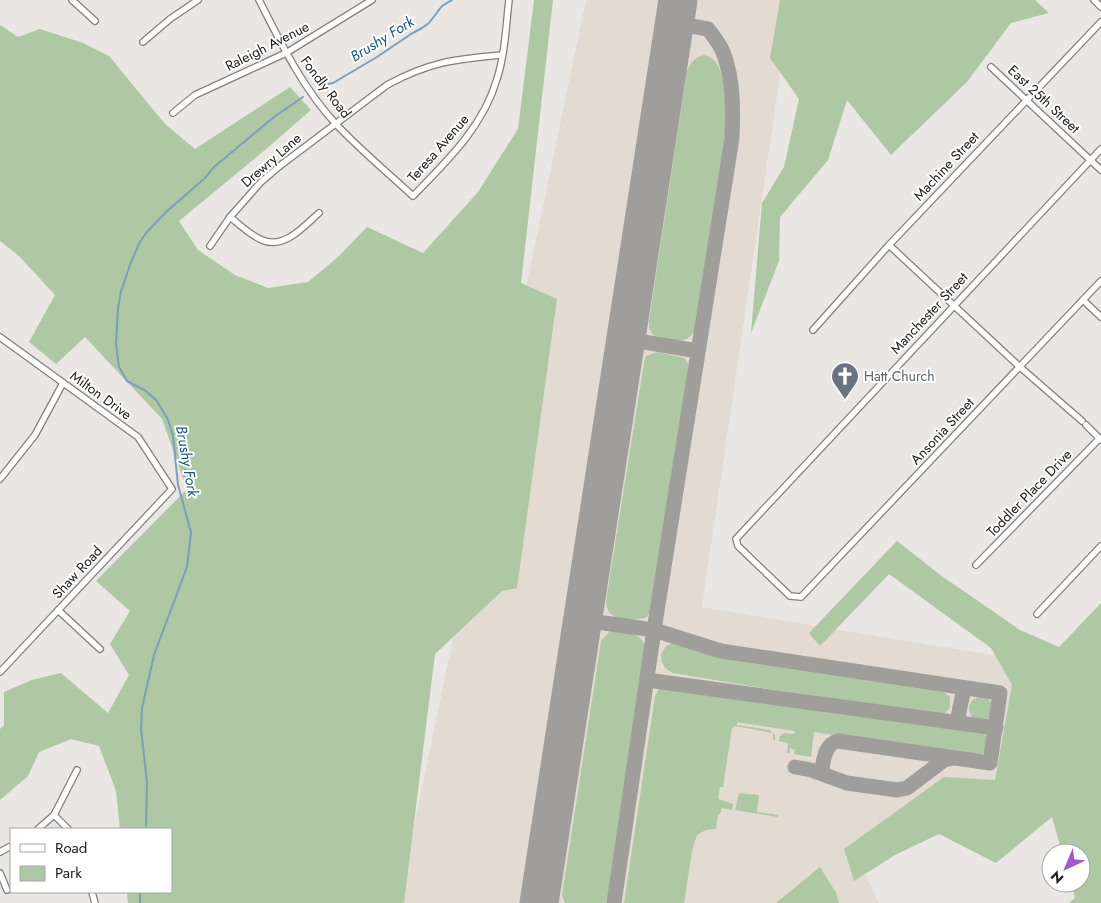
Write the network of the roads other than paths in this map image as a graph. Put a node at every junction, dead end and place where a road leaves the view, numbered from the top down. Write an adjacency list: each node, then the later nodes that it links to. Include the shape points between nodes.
1 (72, 0): 8 (street)
2 (198, 0): 10 (street)
3 (259, 0): 11 (street, Fondly Road)
4 (372, 0): 11 (street, Raleigh Avenue)
5 (509, 0): 12 (street, Teresa Avenue)
6 (1094, 0): 7 (street)
7 (1101, 7)
8 (95, 21)
9 (1101, 22): 14 (street, Machine Street)
10 (143, 42)
11 (286, 53): 15 (street, Raleigh Avenue, via 195,96); 16 (street, Fondly Road)
12 (502, 55): 16 (street, Drewry Lane, via 448,60 420,68 387,85); 20 (street, Teresa Avenue, via 492,96 476,126)
13 (991, 67): 14 (street, East 25th Street)
14 (1026, 100): 18 (street, East 25th Street); 23 (street, Machine Street)
15 (173, 113)
16 (335, 123): 20 (street, Fondly Road); 22 (street, Drewry Lane, via 261,182)
17 (1101, 149): 18 (street, Manchester Street)
18 (1090, 160): 19 (street, East 25th Street); 27 (street, Manchester Street)
19 (1101, 170)
20 (413, 196)
21 (319, 213): 22 (street, via 287,239 277,242 261,240)
22 (230, 217): 24 (street, Drewry Lane)
23 (889, 245): 27 (street); 29 (street, Machine Street)
24 (210, 246)
25 (1101, 281): 26 (street, Ansonia Street)
26 (1083, 300): 28 (street); 31 (street, Ansonia Street)
27 (954, 305): 31 (street); 38 (street, Manchester Street, via 736,539 738,546 790,596)
28 (1101, 317)
29 (813, 330)
30 (0, 337): 32 (street, Milton Drive)
31 (1020, 367): 33 (street); 38 (street, Ansonia Street)
32 (63, 383): 34 (street, via 35,434); 35 (street, Milton Drive, via 138,437)
33 (1100, 439): 37 (street, Toddler Place Drive)
34 (0, 479)
35 (172, 489): 39 (street, Shaw Road)
36 (1101, 546): 40 (street)
37 (976, 565)
38 (801, 597)
39 (58, 610): 41 (street); 42 (street, Shaw Road)
40 (1037, 614)
41 (100, 649)
42 (0, 672)
43 (77, 770): 44 (street)
44 (54, 815): 45 (street); 46 (street)
45 (39, 828)
46 (67, 828)
47 (0, 873): 48 (street)
48 (7, 890)

